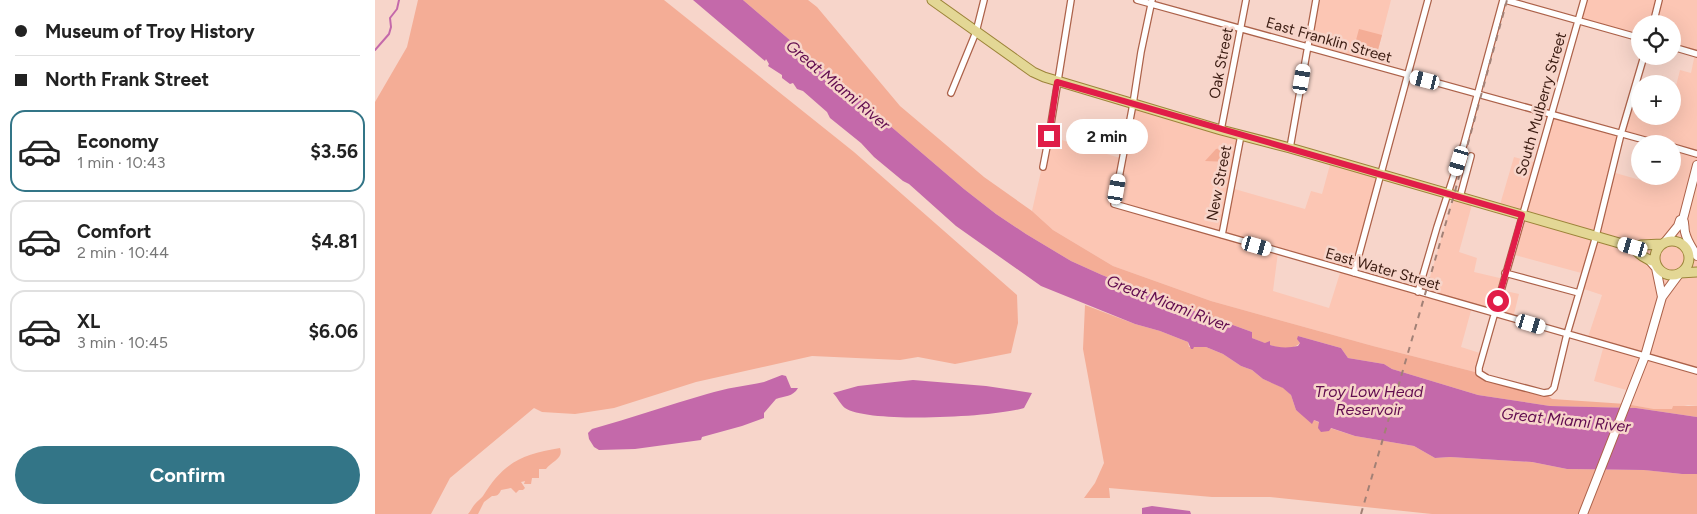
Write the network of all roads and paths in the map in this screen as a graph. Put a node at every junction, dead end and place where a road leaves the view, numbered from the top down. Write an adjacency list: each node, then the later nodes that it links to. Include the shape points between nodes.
1 (932, 0): 15 (main road)
2 (984, 0): 15 (street)
3 (1071, 0): 22 (street)
4 (1137, 0): 11 (street, East Franklin Street)
5 (1245, 0): 14 (street, Oak Street)
6 (1316, 0): 17 (street)
7 (1428, 0): 21 (street)
8 (1504, 0): 13 (street); 24 (street)
9 (1584, 0): 13 (street, South Mulberry Street)
10 (1659, 0): 12 (street)
11 (1152, 2): 14 (street, East Franklin Street); 25 (street)
12 (1655, 15)
13 (1578, 19): 16 (street); 26 (street, South Mulberry Street)
14 (1241, 28): 17 (street, East Franklin Street); 27 (street, Oak Street)
15 (976, 32): 22 (main road, via 1033,72); 23 (street)
16 (1631, 35)
17 (1308, 46): 21 (street, East Franklin Street); 31 (street)
18 (1681, 49): 19 (street)
19 (1697, 54)
20 (1641, 65): 28 (street)
21 (1408, 76): 24 (street, East Franklin Street); 37 (street)
22 (1057, 82): 25 (main road); 36 (street)
23 (951, 93)
24 (1477, 94): 26 (street, East Franklin Street); 38 (street)
25 (1133, 104): 27 (main road); 42 (street, East Water Street, via 1114,204)
26 (1552, 115): 28 (street, East Franklin Street); 40 (street, South Mulberry Street)
27 (1221, 130): 29 (main road)
28 (1621, 134): 30 (street, East Franklin Street); 43 (street)
29 (1241, 135): 31 (main road); 42 (street, New Street)
30 (1631, 137)
31 (1290, 148): 37 (main road)
32 (1681, 149): 33 (street)
33 (1697, 154)
34 (1471, 156): 39 (street)
35 (1697, 165): 41 (main road)
36 (1043, 167)
37 (1381, 176): 38 (main road); 50 (street)
38 (1449, 194): 39 (main road); 52 (street)
39 (1460, 197): 40 (main road)
40 (1522, 215): 43 (main road); 48 (street, South Mulberry Street)
41 (1683, 219): 44 (main road); 46 (main road)
42 (1222, 235): 50 (street, East Water Street)
43 (1596, 236): 45 (main road); 53 (street)
44 (1663, 243): 45 (main road); 46 (main road, via 1677,241); 47 (main road, via 1656,253)
45 (1633, 247): 47 (main road)
46 (1692, 254): 51 (main road)
47 (1656, 267): 51 (main road, via 1668,274); 54 (main road)
48 (1505, 272): 53 (street); 55 (street, South Mulberry Street)
49 (1697, 272): 51 (main road)
50 (1354, 273): 52 (street, East Water Street)
51 (1680, 275): 54 (main road)
52 (1418, 292): 55 (street, East Water Street)
53 (1579, 294): 56 (street)
54 (1662, 297): 57 (main road)
55 (1495, 313): 56 (street, East Water Street); 56 (street, South Mulberry Street, via 1479,368 1479,373 1487,378 1550,392 1554,388)
56 (1567, 334): 57 (street, East Water Street)
57 (1645, 356): 58 (street, East Water Street); 59 (main road)
58 (1697, 371)
59 (1583, 514)

